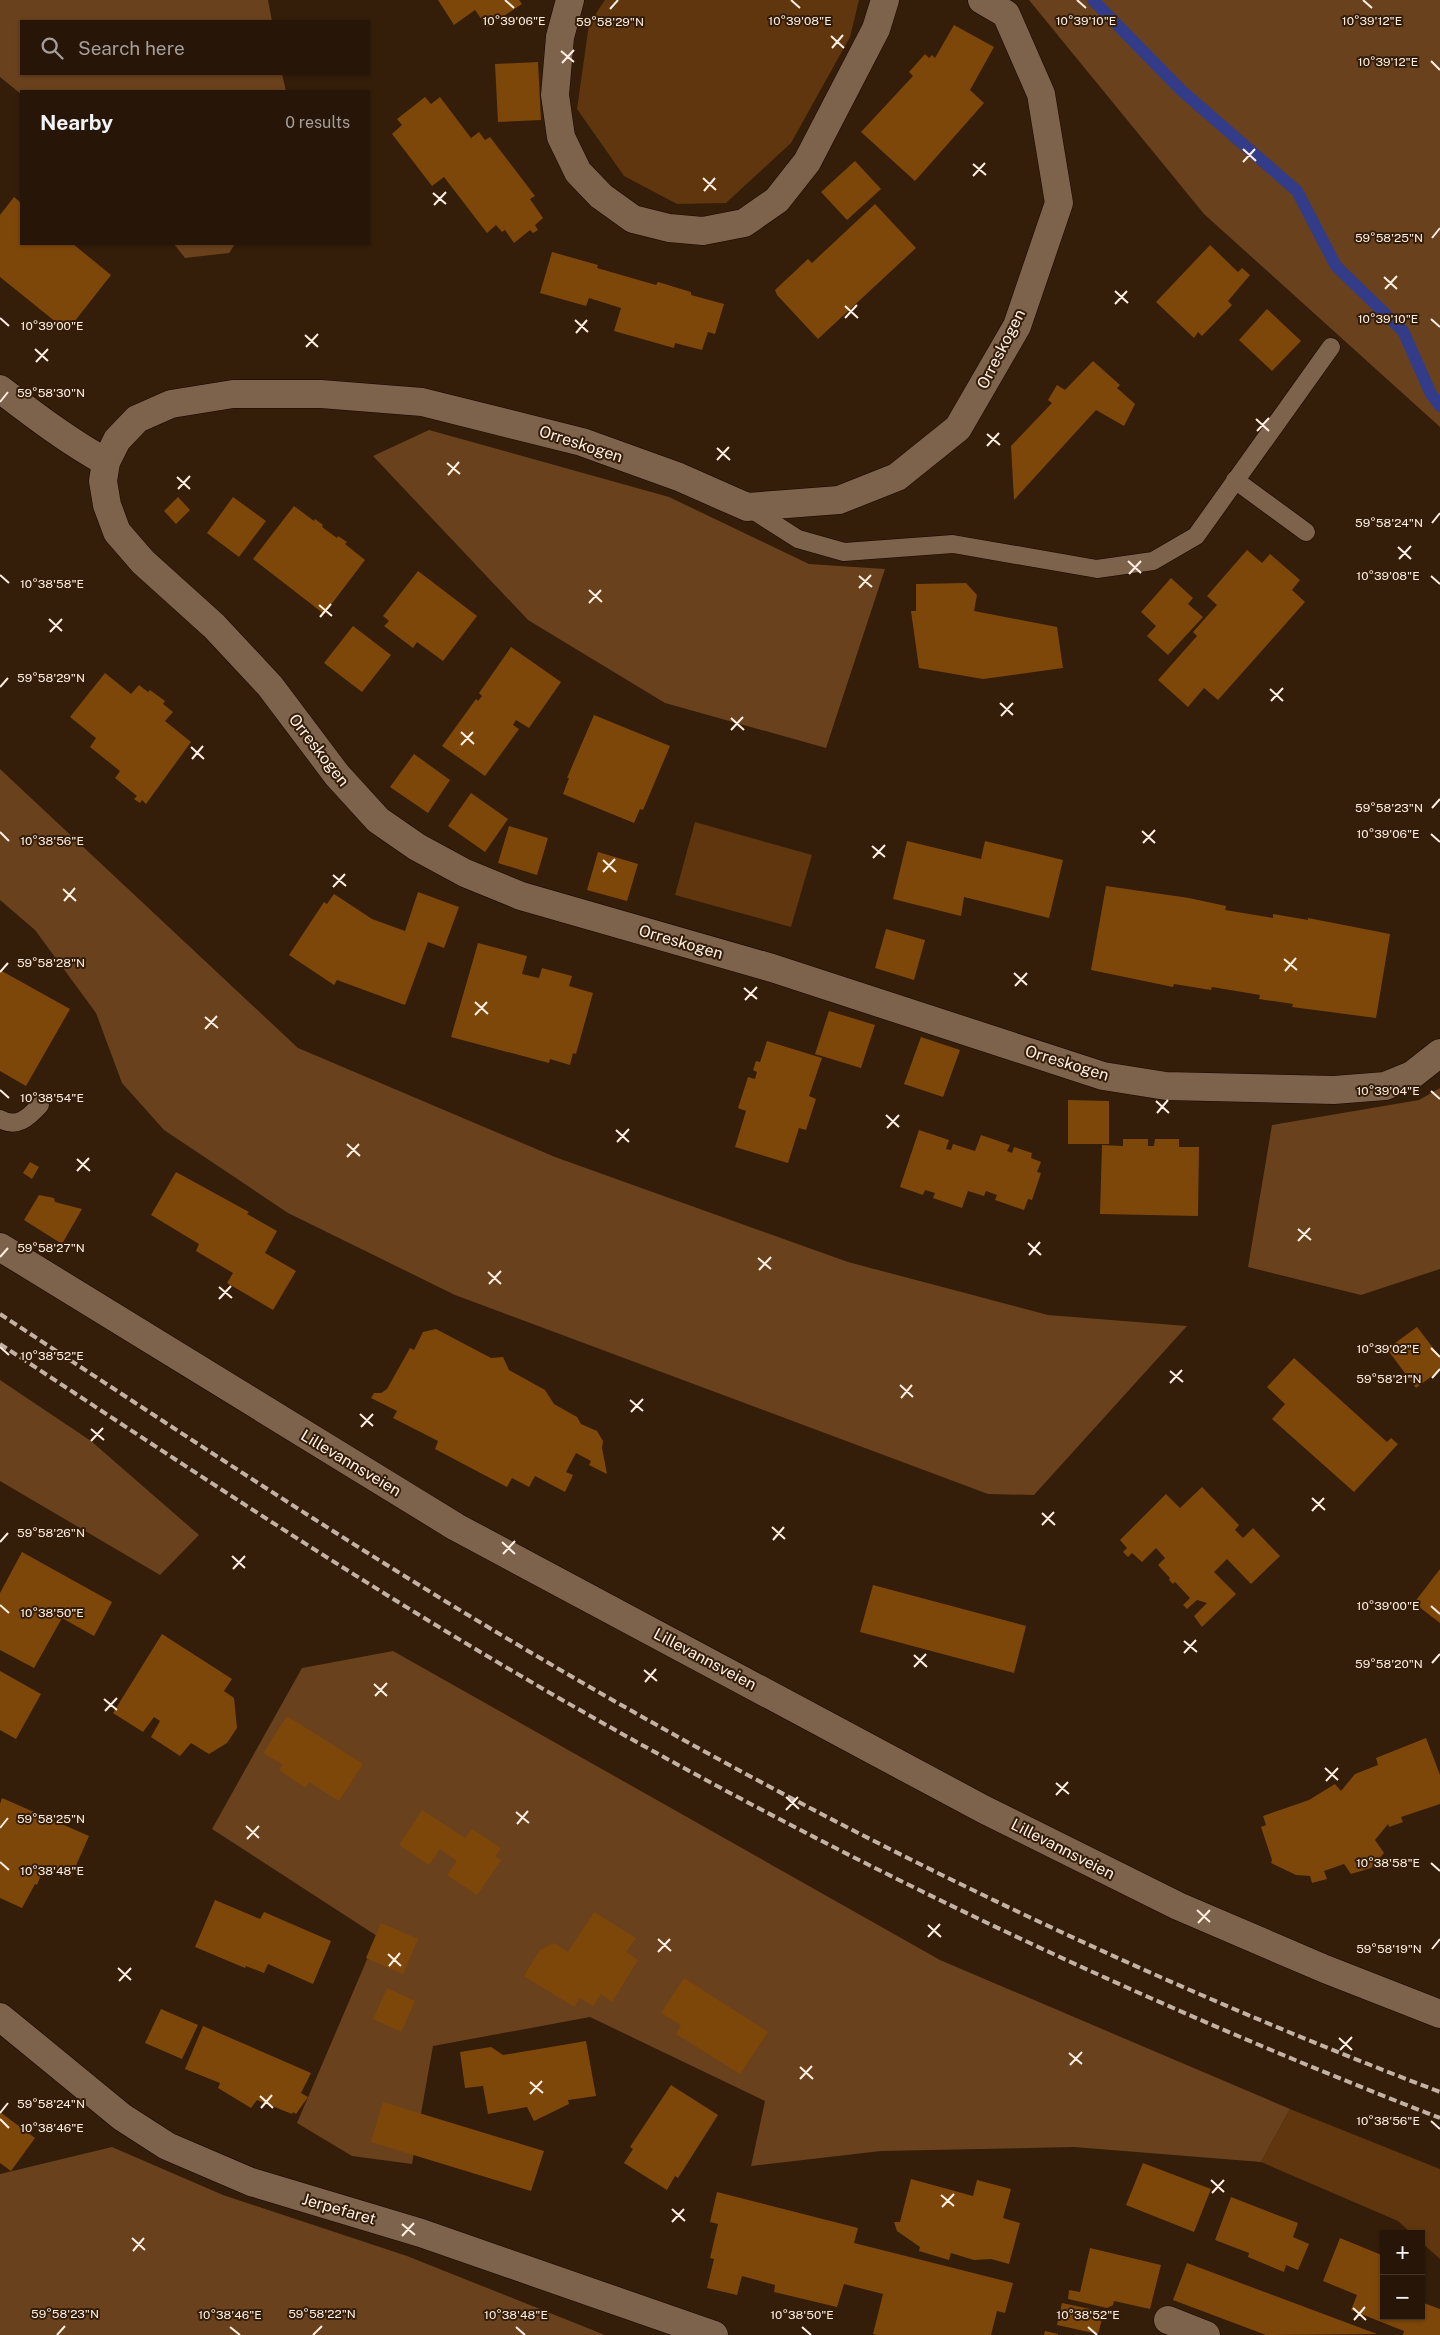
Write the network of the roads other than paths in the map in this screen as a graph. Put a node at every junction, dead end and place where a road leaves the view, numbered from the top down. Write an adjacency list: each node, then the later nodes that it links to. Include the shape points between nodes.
1 (570, 0): 2 (street, via 560,37 556,95 560,137 578,172 601,196 633,219 669,228 703,231 744,223 777,200 807,162 876,29)
2 (885, 0)
3 (982, 0): 8 (street, Orreskogen, via 1006,14 1041,94 1059,203 1017,326 958,428 897,477 839,500)
4 (1331, 347): 7 (lane, Orreskogen)
5 (0, 389): 6 (street, via 83,450)
6 (106, 462): 8 (street, Orreskogen, via 117,440 137,419 171,404 233,394 321,394 422,402 510,422 582,442 679,477); 10 (street, Orreskogen, via 103,480 107,505 117,532 138,556 214,626 270,686 337,775 378,820 417,847 464,873 521,896 772,968 1103,1076 1166,1086 1334,1090 1384,1086 1412,1075)
7 (1234, 480): 8 (lane, Orreskogen, via 1196,536 1153,561 1097,569 953,544 844,552 798,539); 9 (lane)
8 (747, 507)
9 (1306, 532)
10 (1440, 1053)
11 (40, 1105): 12 (lane, via 28,1118 19,1122)
12 (0, 1119)
13 (0, 1247): 14 (street, Lillevannsveien, via 456,1527 983,1809 1178,1906)
14 (1440, 2014)
15 (0, 2017): 17 (street, Jerpefaret, via 122,2117 184,2154 251,2182 421,2233)
16 (1168, 2320): 18 (street)
17 (714, 2335)
18 (1206, 2335)

